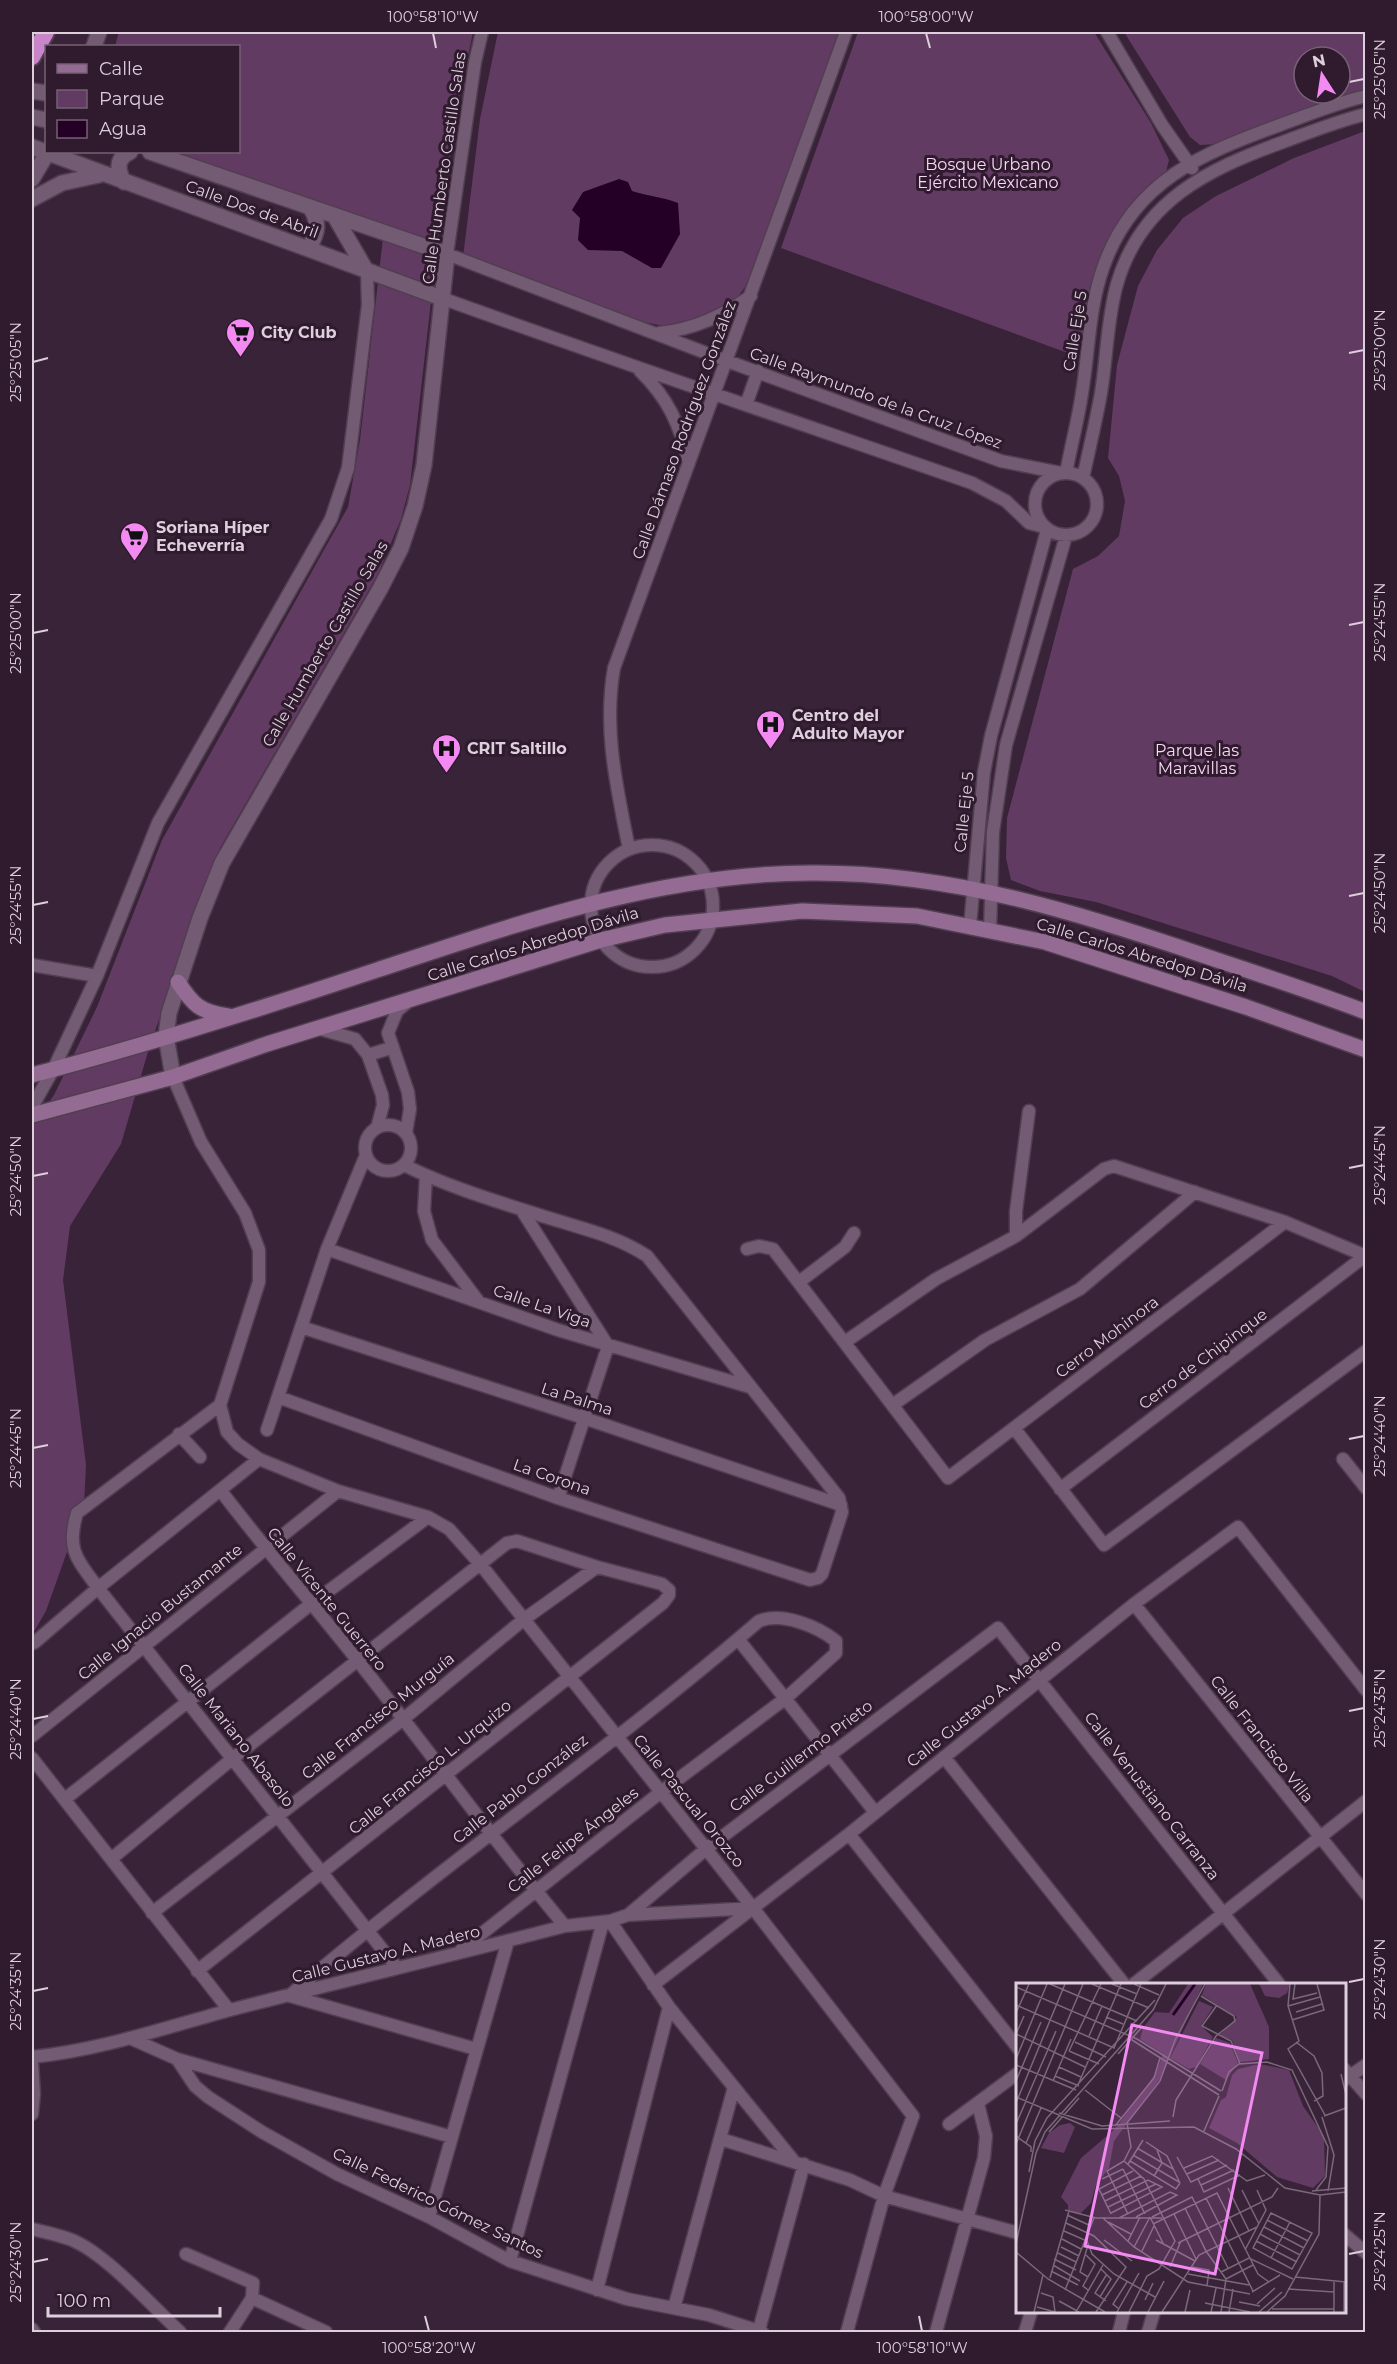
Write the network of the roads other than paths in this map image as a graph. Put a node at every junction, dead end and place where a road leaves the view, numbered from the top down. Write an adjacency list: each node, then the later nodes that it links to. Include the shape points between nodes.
1 (46, 32): 5 (highway)
2 (482, 32): 21 (street, Calle Humberto Castillo Salas)
3 (846, 32): 23 (street, Calle Dámaso Rodríguez González)
4 (1107, 32): 12 (street)
5 (32, 57)
6 (1365, 96): 12 (street, Calle Eje 5, via 1235,141)
7 (1365, 114): 14 (street, Calle Eje 5)
8 (47, 153): 15 (street)
9 (50, 153): 13 (street, Calle Dos de Abril)
10 (128, 153): 16 (street, via 120,158 118,165)
11 (153, 153): 18 (street, Calle Dos de Abril)
12 (1188, 162): 14 (street); 32 (street, Calle Eje 5, via 1139,207 1119,234 1104,266 1093,303 1082,392)
13 (102, 174): 16 (street, Calle Dos de Abril); 17 (street, via 70,180)
14 (1200, 177): 33 (street, Calle Eje 5, via 1156,214 1140,235 1121,274)
15 (32, 179)
16 (124, 182): 20 (street, Calle Dos de Abril)
17 (32, 199)
18 (310, 207): 19 (street, Calle Dos de Abril); 20 (street, via 318,224)
19 (334, 215): 21 (street, Calle Dos de Abril); 22 (street)
20 (309, 248): 22 (street, Calle Dos de Abril)
21 (447, 254): 24 (street, Calle Humberto Castillo Salas); 25 (street, Calle Raymundo de la Cruz López)
22 (367, 272): 24 (street, Calle Dos de Abril); 46 (street, via 368,305 342,493 315,549 158,824)
23 (751, 296): 25 (street, via 696,327); 26 (street, Calle Dámaso Rodríguez González)
24 (444, 298): 27 (street); 47 (street, Calle Humberto Castillo Salas, via 424,465 401,548 222,863)
25 (655, 333): 26 (street, Calle Raymundo de la Cruz López)
26 (727, 361): 28 (street, Calle Raymundo de la Cruz López); 29 (street, Calle Dámaso Rodríguez González)
27 (637, 369): 29 (street); 31 (street, via 656,387 676,418)
28 (758, 371): 30 (street); 32 (street, Calle Raymundo de la Cruz López, via 1001,461)
29 (716, 393): 30 (street); 31 (street, Calle Dámaso Rodríguez González)
30 (746, 405): 34 (street, via 972,483 1006,501 1029,522)
31 (689, 464): 36 (street, Calle Dámaso Rodríguez González, via 614,668 610,691 612,761)
32 (1063, 473): 33 (street); 34 (street, via 1051,477 1037,491 1035,510)
33 (1083, 478): 35 (street, via 1095,494 1097,511 1082,531)
34 (1046, 529): 35 (street); 38 (street, Calle Eje 5, via 991,736)
35 (1066, 536): 39 (street, Calle Eje 5, via 1006,745 993,832)
36 (629, 849): 37 (street, via 644,845 675,849 689,856); 40 (street, via 598,876)
37 (709, 881): 38 (main road, Calle Carlos Abredop Dávila, via 816,873); 40 (main road, Calle Carlos Abredop Dávila); 41 (street)
38 (973, 887): 39 (main road, Calle Carlos Abredop Dávila); 42 (street, Calle Eje 5)
39 (992, 891): 43 (street, Calle Eje 5); 49 (main road, Calle Carlos Abredop Dávila, via 1127,929)
40 (591, 903): 44 (street, via 593,922); 50 (main road, Calle Carlos Abredop Dávila)
41 (713, 919): 42 (main road, Calle Carlos Abredop Dávila, via 802,910 857,911); 44 (main road, Calle Carlos Abredop Dávila); 44 (street, via 700,944 684,958 664,966 635,965 610,951)
42 (970, 926): 43 (main road, Calle Carlos Abredop Dávila)
43 (990, 931): 54 (main road, Calle Carlos Abredop Dávila, via 1104,959)
44 (601, 940): 48 (main road, Calle Carlos Abredop Dávila)
45 (32, 965): 46 (street)
46 (97, 976): 56 (street)
47 (178, 982): 50 (main road, via 200,1008); 52 (street, Calle Humberto Castillo Salas)
48 (410, 1000): 51 (main road, Calle Carlos Abredop Dávila); 53 (street, via 392,1021 388,1033)
49 (1365, 1012)
50 (233, 1017): 52 (main road, Calle Carlos Abredop Dávila)
51 (320, 1029): 55 (street, via 355,1039); 58 (main road, Calle Carlos Abredop Dávila)
52 (166, 1036): 56 (main road, Calle Carlos Abredop Dávila); 58 (street, Calle Humberto Castillo Salas)
53 (391, 1048): 55 (street); 63 (street, via 408,1092)
54 (1365, 1050)
55 (368, 1055): 62 (street, via 383,1105)
56 (53, 1070): 57 (main road, Calle Carlos Abredop Dávila); 59 (street)
57 (32, 1076)
58 (173, 1077): 61 (main road, Calle Carlos Abredop Dávila); 84 (street, via 201,1142 245,1213 260,1250 260,1282)
59 (32, 1107)
60 (1029, 1111): 71 (street)
61 (32, 1115)
62 (377, 1128): 63 (street, via 391,1125); 64 (street, via 367,1137)
63 (406, 1133): 65 (street, via 411,1149)
64 (366, 1155): 65 (street, via 379,1169 388,1171); 72 (street)
65 (404, 1165): 66 (street)
66 (426, 1176): 68 (street); 76 (street, via 424,1211 432,1240)
67 (1195, 1192): 69 (street); 71 (street, via 1114,1166 1104,1169); 83 (street, via 1080,1290 985,1340)
68 (521, 1209): 79 (street); 81 (street, via 603,1234 647,1256)
69 (1285, 1222): 74 (street); 86 (street, Cerro Mohinora)
70 (854, 1233): 75 (street, via 845,1247)
71 (1016, 1236): 78 (street, via 936,1279)
72 (327, 1249): 76 (street, Calle La Viga); 77 (street)
73 (747, 1249): 75 (street, via 773,1249)
74 (1365, 1256): 93 (street, Cerro de Chipinque)
75 (799, 1282): 78 (street)
76 (480, 1303): 79 (street, Calle La Viga)
77 (301, 1327): 82 (street); 85 (street, La Palma)
78 (845, 1342): 83 (street)
79 (608, 1346): 81 (street, Calle La Viga); 85 (street)
80 (1365, 1351): 93 (street, via 1104,1545)
81 (750, 1387): 97 (street)
82 (278, 1397): 87 (street); 96 (street, La Corona)
83 (894, 1404): 86 (street, Cerro Mohinora, via 948,1478)
84 (219, 1405): 88 (street); 90 (street, Calle Pascual Orozco, via 227,1432)
85 (584, 1418): 96 (street); 97 (street, La Palma)
86 (1014, 1428): 93 (street)
87 (267, 1430)
88 (178, 1434): 89 (street); 102 (street, Calle Mariano Abasolo, via 77,1514 72,1549)
89 (200, 1457)
90 (259, 1459): 94 (street); 95 (street, Calle Pascual Orozco)
91 (1343, 1459): 92 (street)
92 (1365, 1488)
93 (1060, 1489)
94 (221, 1491): 99 (street, Calle Vicente Guerrero); 102 (street)
95 (338, 1491): 98 (street, Calle Pascual Orozco); 99 (street, Calle Ignacio Bustamante)
96 (558, 1498): 97 (street, La Corona, via 810,1580 818,1578 842,1512)
97 (841, 1505)
98 (428, 1517): 100 (street, Calle Pascual Orozco, via 449,1529); 103 (street)
99 (264, 1549): 103 (street, Calle Vicente Guerrero); 110 (street, Calle Ignacio Bustamante)
100 (481, 1565): 101 (street, via 507,1543 517,1541); 105 (street, Calle Pascual Orozco); 111 (street)
101 (597, 1567): 105 (street, Calle Francisco Murguía); 112 (street, Calle Francisco L. Urquizo, via 662,1584 669,1590 667,1598)
102 (98, 1588): 109 (street); 110 (street, Calle Mariano Abasolo)
103 (311, 1604): 111 (street, Calle Vicente Guerrero); 116 (street)
104 (1134, 1604): 113 (street, Calle Gustavo A. Madero); 114 (street, Calle Gustavo A. Madero, via 1238,1527); 132 (street, Calle Francisco Villa)
105 (523, 1620): 112 (street, Calle Pascual Orozco); 117 (street, Calle Francisco Murguía)
106 (998, 1628): 113 (street, Calle Venustiano Carranza); 120 (street, Calle Guillermo Prieto)
107 (738, 1639): 108 (street, Calle Pablo González, via 759,1621 776,1618 812,1627); 115 (street); 119 (street, Calle Pablo González)
108 (836, 1641): 115 (street, Calle Felipe Ángeles, via 836,1653)
109 (34, 1643)
110 (145, 1647): 116 (street, Calle Mariano Abasolo); 118 (street, Calle Ignacio Bustamante)
111 (358, 1661): 117 (street, Calle Vicente Guerrero); 123 (street)
112 (568, 1677): 119 (street, Calle Pascual Orozco); 124 (street, Calle Francisco L. Urquizo)
113 (1040, 1680): 121 (street, Calle Gustavo A. Madero); 139 (street, Calle Venustiano Carranza)
114 (1365, 1690)
115 (786, 1698): 120 (street); 125 (street, Calle Felipe Ángeles)
116 (188, 1701): 123 (street, Calle Mariano Abasolo); 126 (street)
117 (402, 1720): 124 (street, Calle Vicente Guerrero); 129 (street, Calle Francisco Murguía)
118 (32, 1736)
119 (615, 1736): 125 (street, Calle Pascual Orozco); 130 (street, Calle Pablo González)
120 (831, 1753): 128 (street); 133 (street, Calle Guillermo Prieto)
121 (944, 1756): 128 (street, Calle Gustavo A. Madero); 149 (street)
122 (32, 1758): 126 (street)
123 (232, 1759): 129 (street, Calle Mariano Abasolo); 134 (street)
124 (445, 1776): 130 (street, Calle Vicente Guerrero); 135 (street, Calle Francisco L. Urquizo)
125 (661, 1792): 133 (street, Calle Pascual Orozco); 136 (street, Calle Felipe Ángeles)
126 (65, 1799): 134 (street)
127 (1365, 1801): 132 (street)
128 (875, 1812): 131 (street, Calle Gustavo A. Madero)
129 (279, 1817): 135 (street, Calle Mariano Abasolo); 140 (street, Calle Francisco Murguía)
130 (491, 1832): 136 (street, Calle Vicente Guerrero); 144 (street, Calle Pablo González)
131 (849, 1834): 138 (street, Calle Gustavo A. Madero); 157 (street)
132 (1318, 1837): 137 (street, Calle Francisco Villa); 139 (street)
133 (706, 1849): 138 (street, Calle Pascual Orozco); 141 (street, Calle Guillermo Prieto)
134 (111, 1859): 140 (street)
135 (323, 1873): 144 (street, Calle Mariano Abasolo); 148 (street, Calle Francisco L. Urquizo)
136 (535, 1890): 143 (street, Calle Vicente Guerrero); 146 (street, Calle Felipe Ángeles)
137 (1365, 1894)
138 (753, 1908): 141 (street, Calle Gustavo A. Madero); 152 (street, Calle Gustavo A. Madero); 173 (street, Calle Pascual Orozco, via 913,2116)
139 (1223, 1912): 150 (street); 151 (street, Calle Venustiano Carranza)
140 (152, 1913): 148 (street)
141 (628, 1915): 142 (street, Calle Gustavo A. Madero)
142 (606, 1921): 143 (street, Calle Gustavo A. Madero); 152 (street); 181 (street)
143 (565, 1926): 145 (street, Calle Gustavo A. Madero)
144 (366, 1930): 147 (street, Calle Mariano Abasolo); 153 (street, Calle Pablo González)
145 (508, 1941): 146 (street, Calle Gustavo A. Madero); 158 (street)
146 (460, 1950): 147 (street, Calle Gustavo A. Madero)
147 (397, 1968): 153 (street, Calle Gustavo A. Madero)
148 (197, 1971): 155 (street)
149 (1123, 1983)
150 (1135, 1983)
151 (1278, 1983)
152 (653, 1985): 154 (street)
153 (289, 1996): 155 (street, Calle Gustavo A. Madero); 158 (street)
154 (669, 2007): 165 (street); 182 (street)
155 (229, 2010): 156 (street, Calle Gustavo A. Madero)
156 (132, 2039): 159 (street, Calle Gustavo A. Madero, via 78,2052); 160 (street)
157 (1016, 2047)
158 (477, 2049): 170 (street)
159 (32, 2057)
160 (177, 2059): 170 (street); 174 (street, Calle Federico Gómez Santos, via 195,2086 232,2114 337,2174)
161 (32, 2063): 168 (street)
162 (1365, 2065): 164 (street)
163 (1016, 2074): 167 (street)
164 (1346, 2075): 166 (street)
165 (734, 2087): 171 (street); 172 (street)
166 (1365, 2094)
167 (978, 2104): 169 (street); 175 (street, via 986,2147)
168 (32, 2114)
169 (949, 2124)
170 (452, 2137): 174 (street)
171 (721, 2139): 172 (street); 184 (street)
172 (799, 2163): 173 (street); 188 (street)
173 (884, 2196): 175 (street); 192 (street)
174 (429, 2217): 181 (street, Calle Federico Gómez Santos)
175 (966, 2220): 177 (street); 193 (street)
176 (32, 2229): 189 (street, via 85,2248)
177 (1016, 2232)
178 (1346, 2236): 179 (street)
179 (1365, 2253)
180 (186, 2254): 183 (street, via 251,2281 255,2286)
181 (510, 2260): 182 (street, Calle Federico Gómez Santos)
182 (597, 2290): 184 (street, Calle Federico Gómez Santos)
183 (252, 2298): 190 (street); 191 (street)
184 (674, 2308): 188 (street, Calle Federico Gómez Santos)
185 (1031, 2313): 194 (street)
186 (1124, 2313): 195 (street)
187 (1154, 2313): 196 (street)
188 (760, 2331)
189 (180, 2332)
190 (230, 2332)
191 (326, 2332)
192 (847, 2332)
193 (936, 2332)
194 (1025, 2332)
195 (1119, 2332)
196 (1148, 2332)

